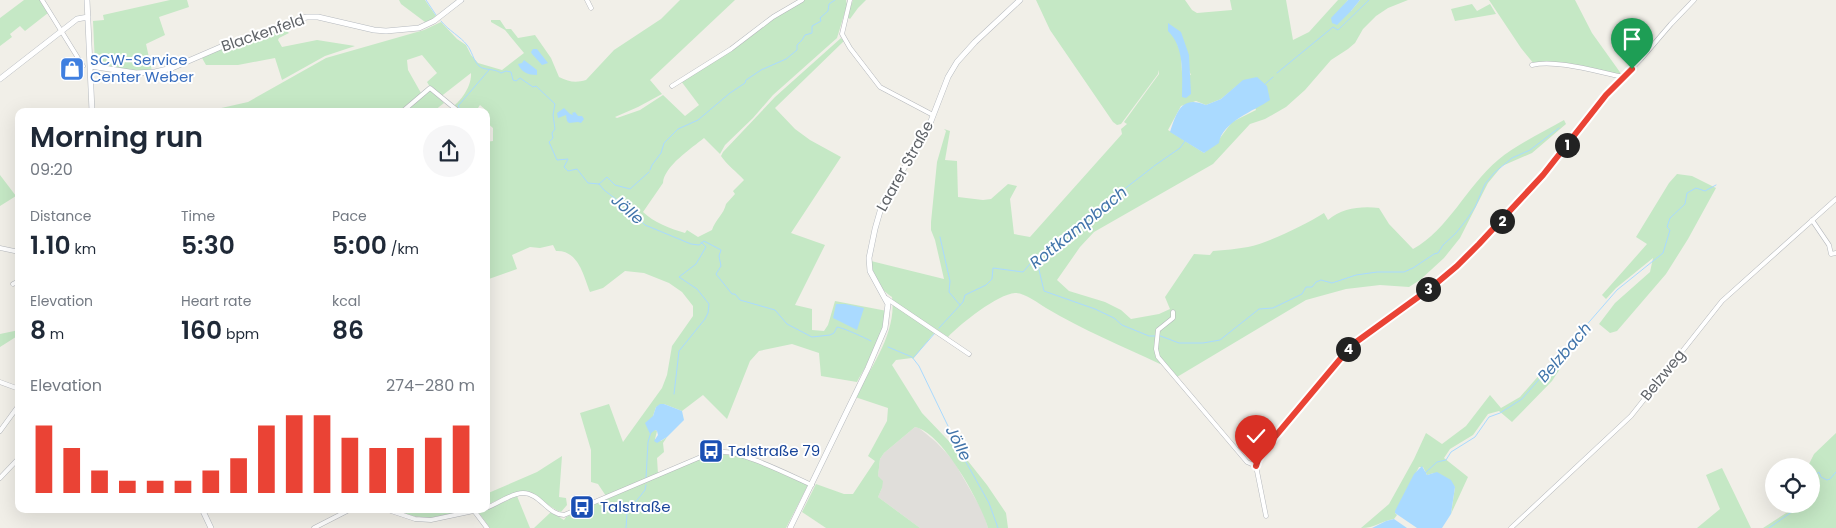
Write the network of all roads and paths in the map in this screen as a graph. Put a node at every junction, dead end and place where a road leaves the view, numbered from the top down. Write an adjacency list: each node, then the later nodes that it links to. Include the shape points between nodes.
1 (42, 0): 11 (street)
2 (87, 0): 10 (street)
3 (460, 0): 14 (street, Blackenfeld, via 434,21 419,28 374,30 307,17 155,72 136,73)
4 (586, 0): 9 (street)
5 (802, 0): 17 (street)
6 (850, 0): 21 (street, via 842,34 850,48 884,90)
7 (1020, 0): 21 (street, Laarer Straße, via 957,62)
8 (1694, 0): 15 (street)
9 (592, 8)
10 (88, 17): 11 (street, via 79,18); 14 (street)
11 (62, 31): 13 (street); 16 (street)
12 (1532, 65): 15 (street, via 1554,64)
13 (83, 66)
14 (90, 66): 18 (street)
15 (1624, 77): 35 (street, via 1543,175 1457,266 1352,345 1263,451)
16 (0, 79)
17 (672, 86)
18 (92, 108)
19 (407, 108): 20 (street, via 430,88)
20 (454, 108)
21 (933, 115): 27 (street, Laarer Straße, via 877,218 869,258 870,271)
22 (1836, 198): 23 (street, Belzweg)
23 (1812, 220): 26 (street, via 1829,245 1831,254); 49 (street, Belzweg, via 1722,301 1624,423)
24 (0, 248): 25 (street)
25 (15, 251)
26 (1836, 253)
27 (886, 298): 29 (street); 37 (street, via 889,311 882,339)
28 (1174, 312): 35 (street, via 1173,318 1158,330 1158,357 1247,462)
29 (970, 354)
30 (0, 382): 31 (street)
31 (15, 388)
32 (15, 410): 33 (street)
33 (0, 431)
34 (15, 462): 36 (street)
35 (1256, 466): 44 (street)
36 (0, 478)
37 (812, 485): 38 (street, via 725,451 696,459 564,515 557,514 534,495 522,493); 48 (street)
38 (490, 506)
39 (204, 513): 45 (street)
40 (343, 513): 46 (street)
41 (399, 513): 42 (street, via 423,520)
42 (470, 513)
43 (476, 513): 47 (street)
44 (1266, 516)
45 (211, 528)
46 (314, 528)
47 (487, 528)
48 (790, 528)
49 (1511, 528)

